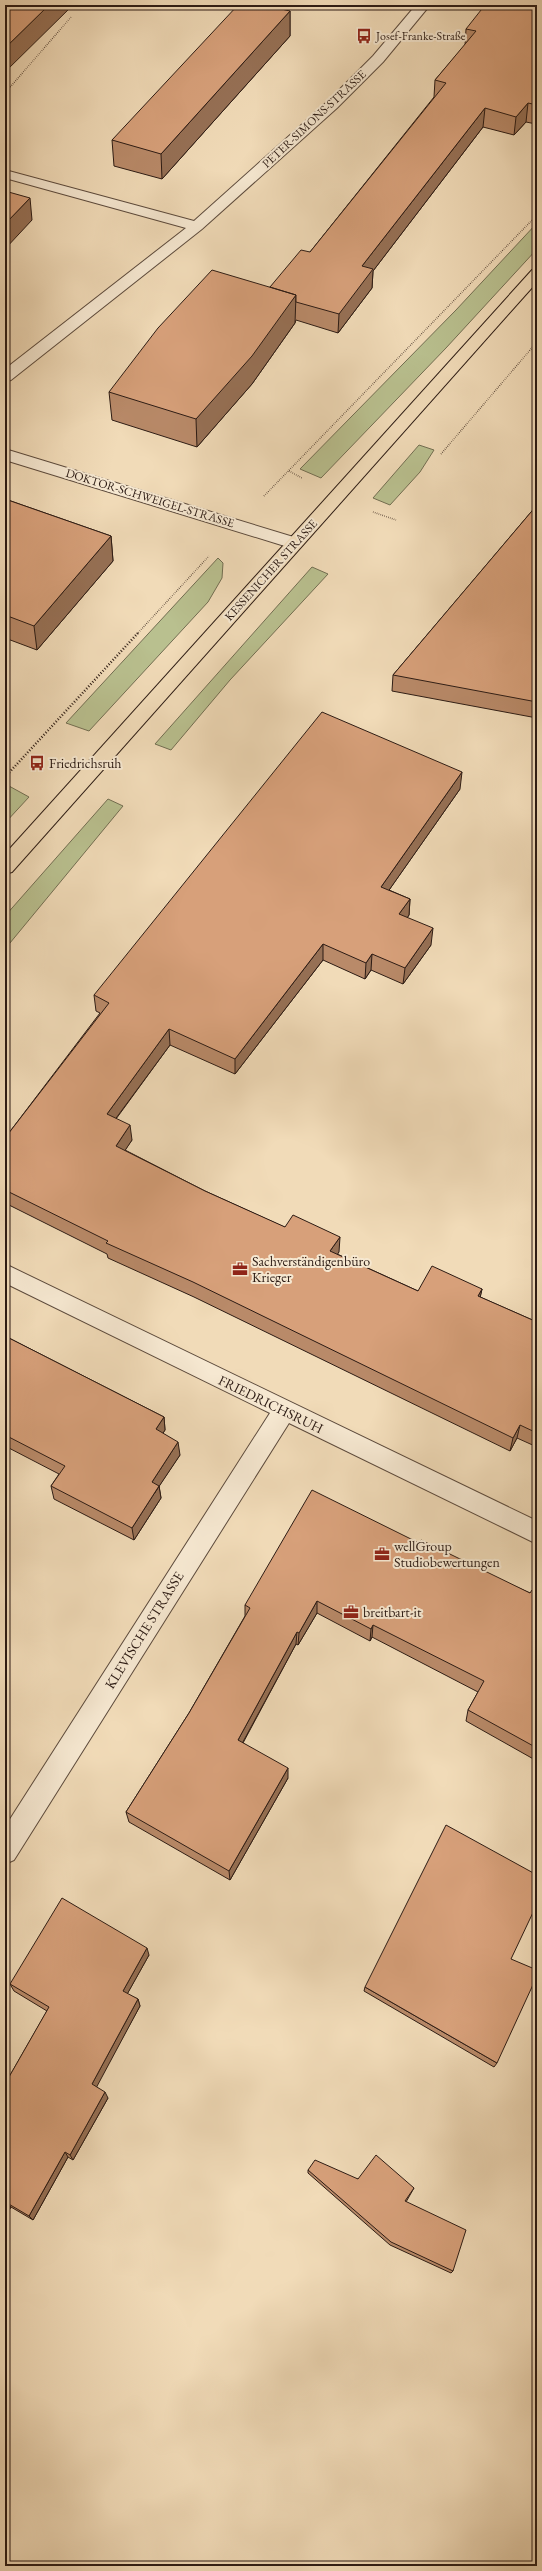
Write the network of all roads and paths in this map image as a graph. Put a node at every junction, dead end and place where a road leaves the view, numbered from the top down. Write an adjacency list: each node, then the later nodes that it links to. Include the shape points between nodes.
1 (423, 5): 6 (street, PETER-SIMONS-STRASSE, via 378,59 332,105)
2 (72, 16): 3 (path)
3 (5, 93)
4 (5, 174): 6 (street)
5 (537, 215): 12 (path)
6 (197, 226): 9 (street, PETER-SIMONS-STRASSE)
7 (537, 273): 13 (main road, KESSENICHER STRASSE)
8 (537, 342): 11 (path)
9 (5, 377)
10 (5, 454): 13 (street, DOKTOR-SCHWEIGEL-STRASSE)
11 (441, 454)
12 (263, 498)
13 (294, 543): 16 (main road, KESSENICHER STRASSE)
14 (210, 555): 15 (path)
15 (5, 777)
16 (5, 867)
17 (5, 1273): 18 (street, FRIEDRICHSRUH)
18 (284, 1410): 19 (street, FRIEDRICHSRUH); 20 (street, KLEVISCHE STRASSE)
19 (537, 1533)
20 (5, 1851)

